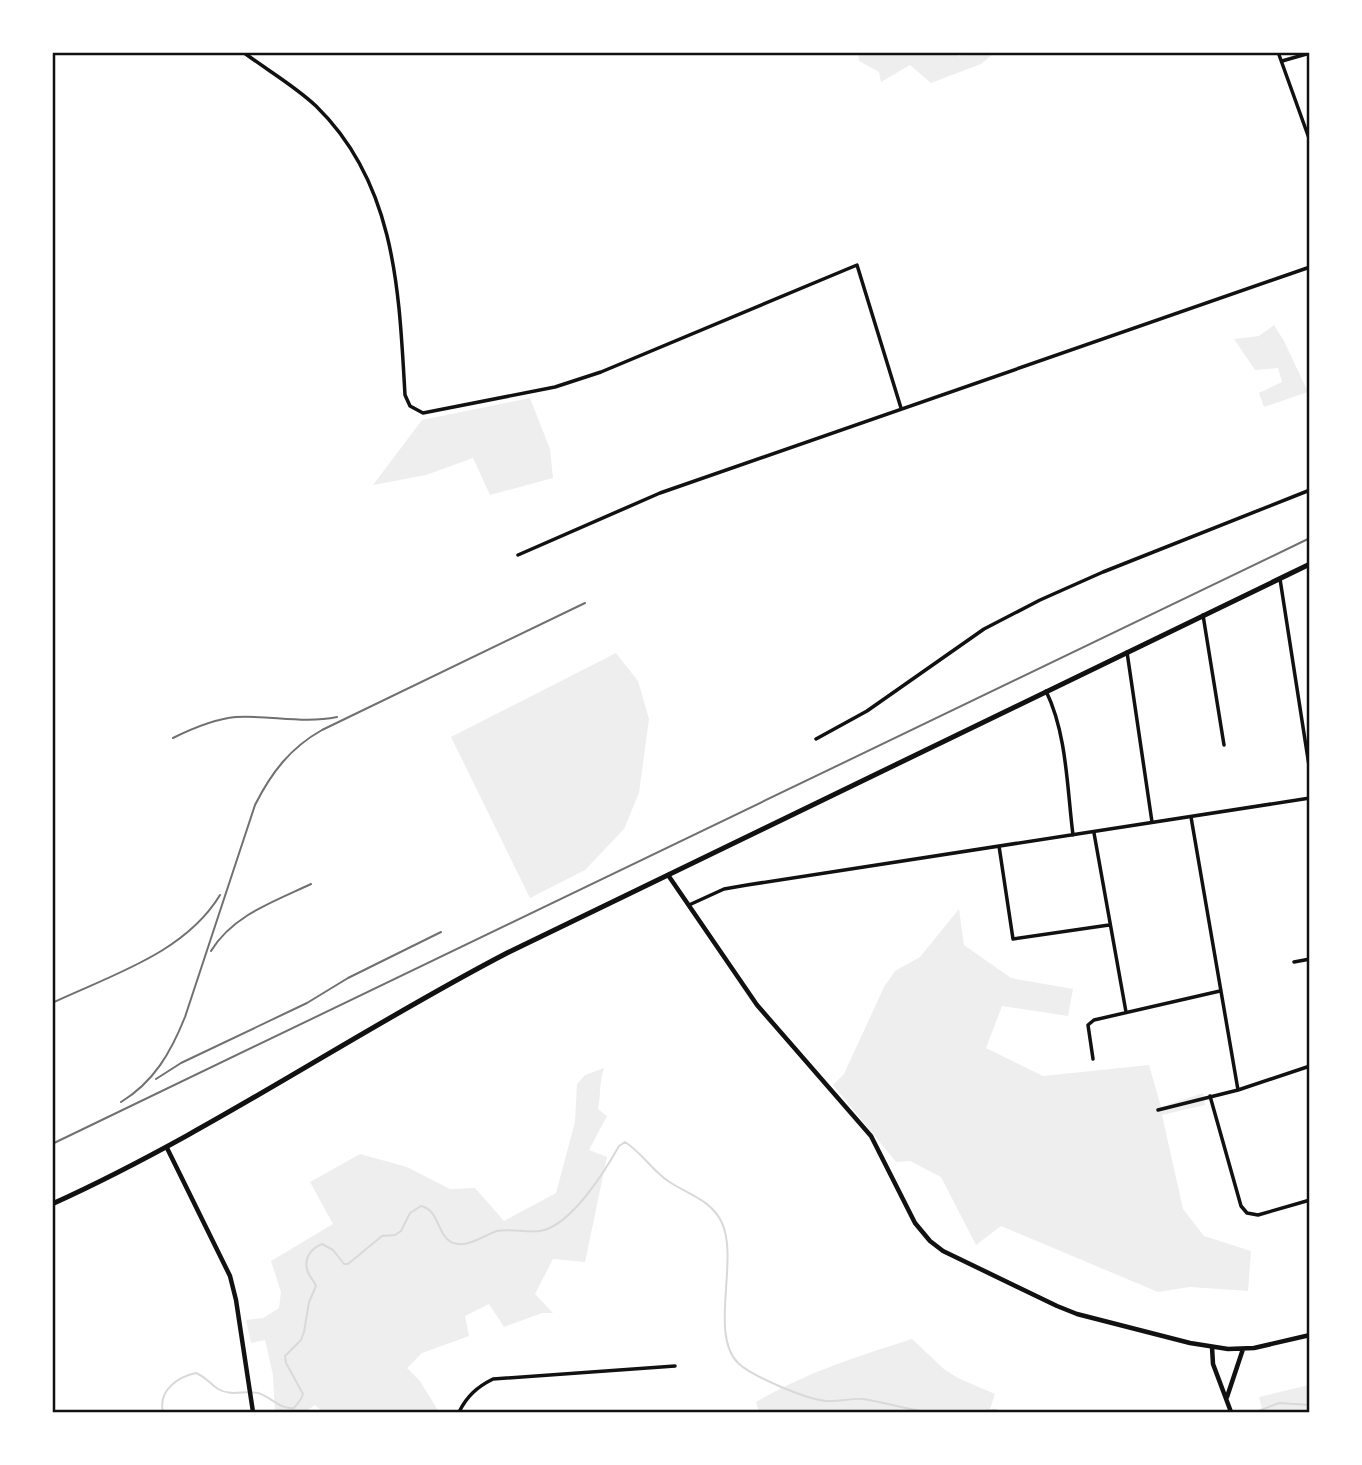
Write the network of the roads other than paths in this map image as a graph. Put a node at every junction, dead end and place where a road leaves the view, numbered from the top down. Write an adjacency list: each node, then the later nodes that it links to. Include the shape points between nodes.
1 (243, 52): 7 (street, via 314,104 363,171 395,264 405,395 410,406 423,413 543,390 601,372 857,265)
2 (1278, 52): 4 (street)
3 (1310, 53): 4 (street)
4 (1282, 61): 5 (street)
5 (1310, 141)
6 (1310, 267): 7 (street)
7 (901, 408): 9 (street, via 656,495)
8 (1310, 490): 15 (street, via 1040,600 984,629 867,711)
9 (518, 555)
10 (1310, 564): 11 (main road)
11 (1280, 577): 12 (main road); 17 (street)
12 (1203, 614): 13 (main road); 16 (street)
13 (1127, 652): 14 (main road); 20 (street)
14 (1046, 691): 22 (street, via 1060,738); 24 (main road)
15 (816, 739)
16 (1224, 745)
17 (1310, 772)
18 (1310, 798): 19 (street)
19 (1191, 817): 20 (street); 29 (street)
20 (1152, 822): 21 (street)
21 (1094, 833): 22 (street); 26 (street)
22 (1073, 835): 23 (street)
23 (999, 846): 25 (street, via 724,889); 26 (street, via 1013,939)
24 (668, 875): 25 (main road); 36 (main road, via 449,983)
25 (688, 905): 40 (main road, via 764,1014 871,1136 910,1215 930,1241 1067,1310)
26 (1109, 925): 30 (street)
27 (1310, 959): 28 (street)
28 (1294, 962)
29 (1220, 991): 30 (street); 33 (street)
30 (1126, 1012): 31 (street, via 1090,1022)
31 (1093, 1059)
32 (1310, 1066): 33 (street)
33 (1238, 1090): 34 (street)
34 (1210, 1096): 35 (street); 37 (street, via 1241,1206 1247,1213 1258,1215)
35 (1158, 1110)
36 (167, 1148): 38 (main road); 44 (main road, via 230,1276)
37 (1310, 1200)
38 (52, 1204)
39 (1310, 1335): 41 (main road)
40 (1212, 1347): 41 (main road); 43 (main road, via 1213,1364)
41 (1243, 1349): 43 (main road)
42 (675, 1366): 45 (street, via 493,1379 479,1386)
43 (1227, 1398): 46 (main road)
44 (253, 1412)
45 (459, 1412)
46 (1231, 1412)

